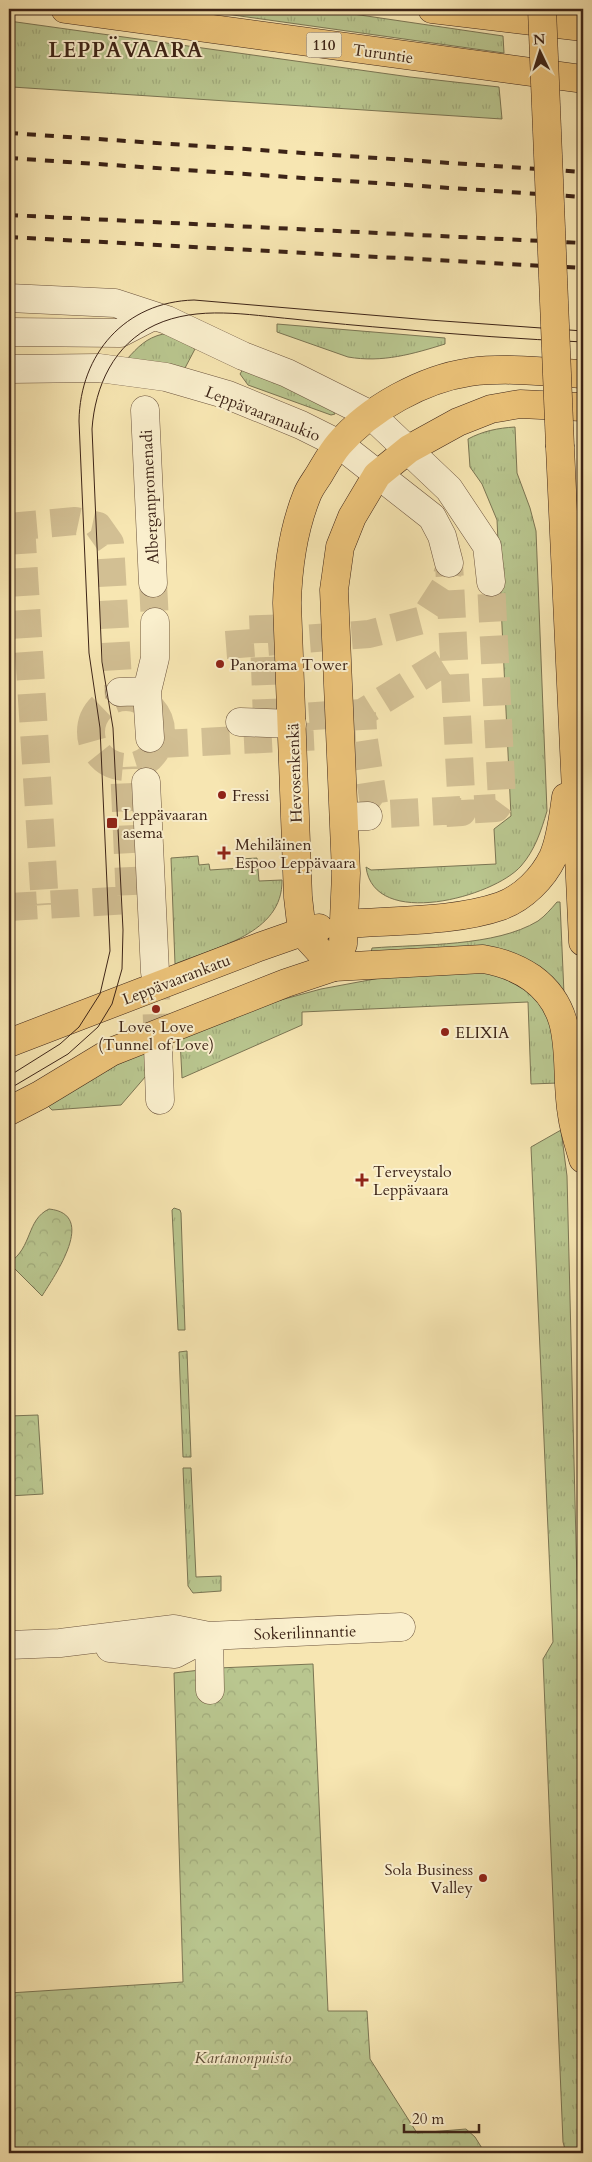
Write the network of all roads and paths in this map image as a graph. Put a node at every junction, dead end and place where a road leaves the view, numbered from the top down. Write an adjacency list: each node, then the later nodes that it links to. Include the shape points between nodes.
1 (65, 9): 5 (main road, Turuntie / 110)
2 (432, 9): 4 (main road)
3 (542, 9): 27 (main road, bridge)
4 (583, 27)
5 (583, 79)
6 (9, 298): 7 (street, via 115,303)
7 (152, 316): 8 (street, via 120,333); 9 (street, via 179,324)
8 (9, 332)
9 (243, 356): 12 (street, via 230,378); 15 (street)
10 (9, 369): 12 (street, Leppävaaranaukio, via 127,370 166,377)
11 (583, 374): 15 (main road, Hevosenkenkä, via 505,370 468,373 400,397)
12 (228, 395): 16 (street, Leppävaaranaukio)
13 (583, 407): 17 (main road, via 520,404 490,410 458,422)
14 (145, 410): 21 (street, Alberganpromenadi)
15 (371, 415): 16 (main road, Hevosenkenkä); 17 (street)
16 (339, 444): 18 (street, Leppävaaranaukio); 26 (main road, Hevosenkenkä, via 307,493 295,530 288,568)
17 (409, 448): 18 (main road); 19 (street)
18 (378, 475): 19 (street, Leppävaaranaukio, via 432,517 442,536 449,563 453,554); 30 (main road, via 346,530 336,568 335,625 356,816)
19 (449, 489): 20 (street, via 487,546)
20 (491, 582)
21 (153, 583)
22 (155, 622): 23 (street, via 155,658)
23 (147, 690): 24 (street); 28 (street)
24 (120, 692)
25 (240, 722): 26 (street)
26 (292, 724): 31 (main road, Hevosenkenkä)
27 (574, 734): 30 (main road, Leppävaarankatu, via 562,828 553,857 524,894 502,906 483,911); 32 (main road)
28 (150, 738)
29 (146, 782): 34 (street)
30 (345, 924): 31 (main road, Leppävaarankatu); 33 (main road, via 344,944)
31 (302, 932): 33 (main road); 35 (main road, Leppävaarankatu)
32 (583, 942)
33 (334, 968): 38 (main road, via 286,983 111,1052); 39 (main road, via 483,959 506,963 544,987 557,1002 564,1024 572,1115)
34 (154, 972)
35 (9, 1043)
36 (158, 1047): 37 (street)
37 (160, 1100)
38 (9, 1111)
39 (583, 1159)
40 (401, 1627): 41 (street, Sokerilinnantie)
41 (209, 1636): 42 (street, Sokerilinnantie, via 175,1654 60,1643); 43 (street)
42 (9, 1645)
43 (210, 1690)

